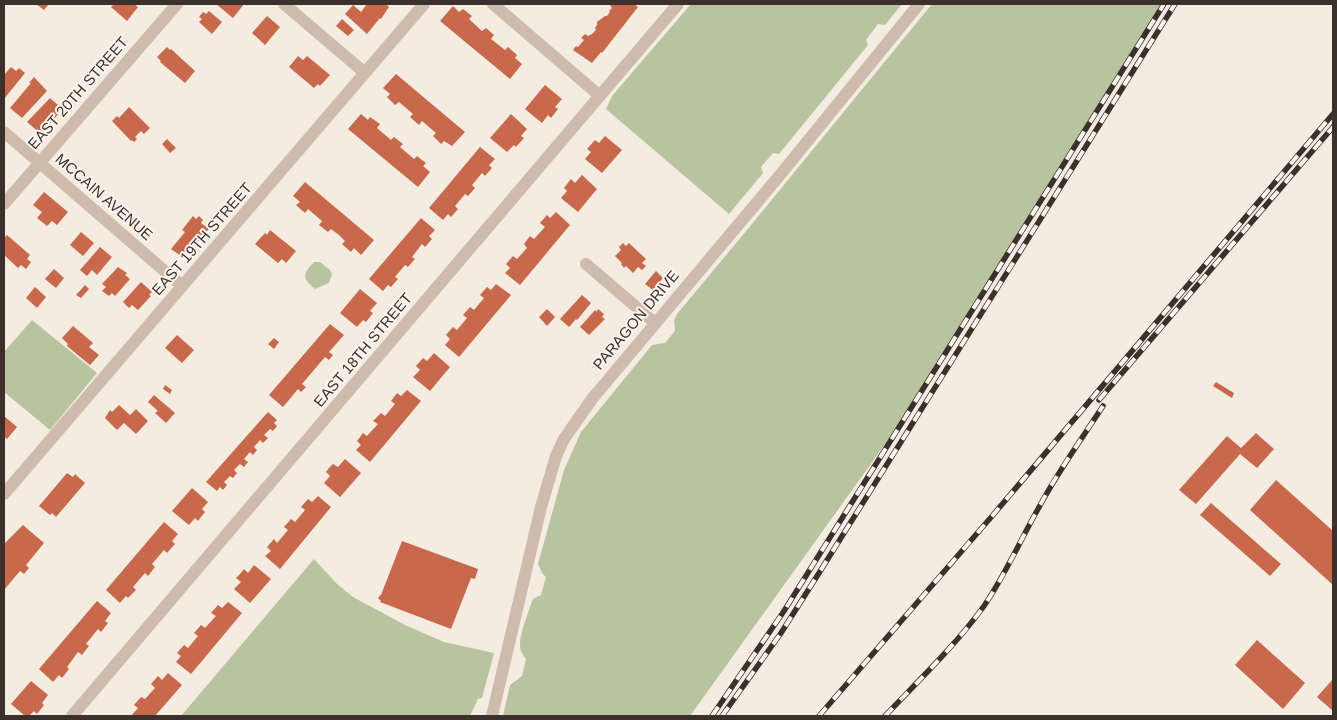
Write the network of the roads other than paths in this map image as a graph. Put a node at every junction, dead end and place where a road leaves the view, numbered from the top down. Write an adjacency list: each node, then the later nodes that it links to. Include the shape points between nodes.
1 (176, 4): 10 (street, EAST 20TH STREET)
2 (284, 4): 7 (street)
3 (424, 4): 7 (street, EAST 19TH STREET)
4 (493, 4): 8 (street)
5 (678, 4): 8 (street, EAST 18TH STREET)
6 (919, 4): 14 (street, PARAGON DRIVE)
7 (366, 73): 13 (street, EAST 19TH STREET)
8 (600, 96): 16 (street, EAST 18TH STREET)
9 (4, 132): 10 (street, MCCAIN AVENUE)
10 (39, 163): 11 (street, EAST 20TH STREET); 13 (street, MCCAIN AVENUE)
11 (4, 204)
12 (586, 264): 14 (street)
13 (182, 286): 15 (street, EAST 19TH STREET)
14 (654, 323): 17 (street, PARAGON DRIVE, via 574,423 556,456)
15 (4, 494)
16 (72, 716)
17 (492, 716)

